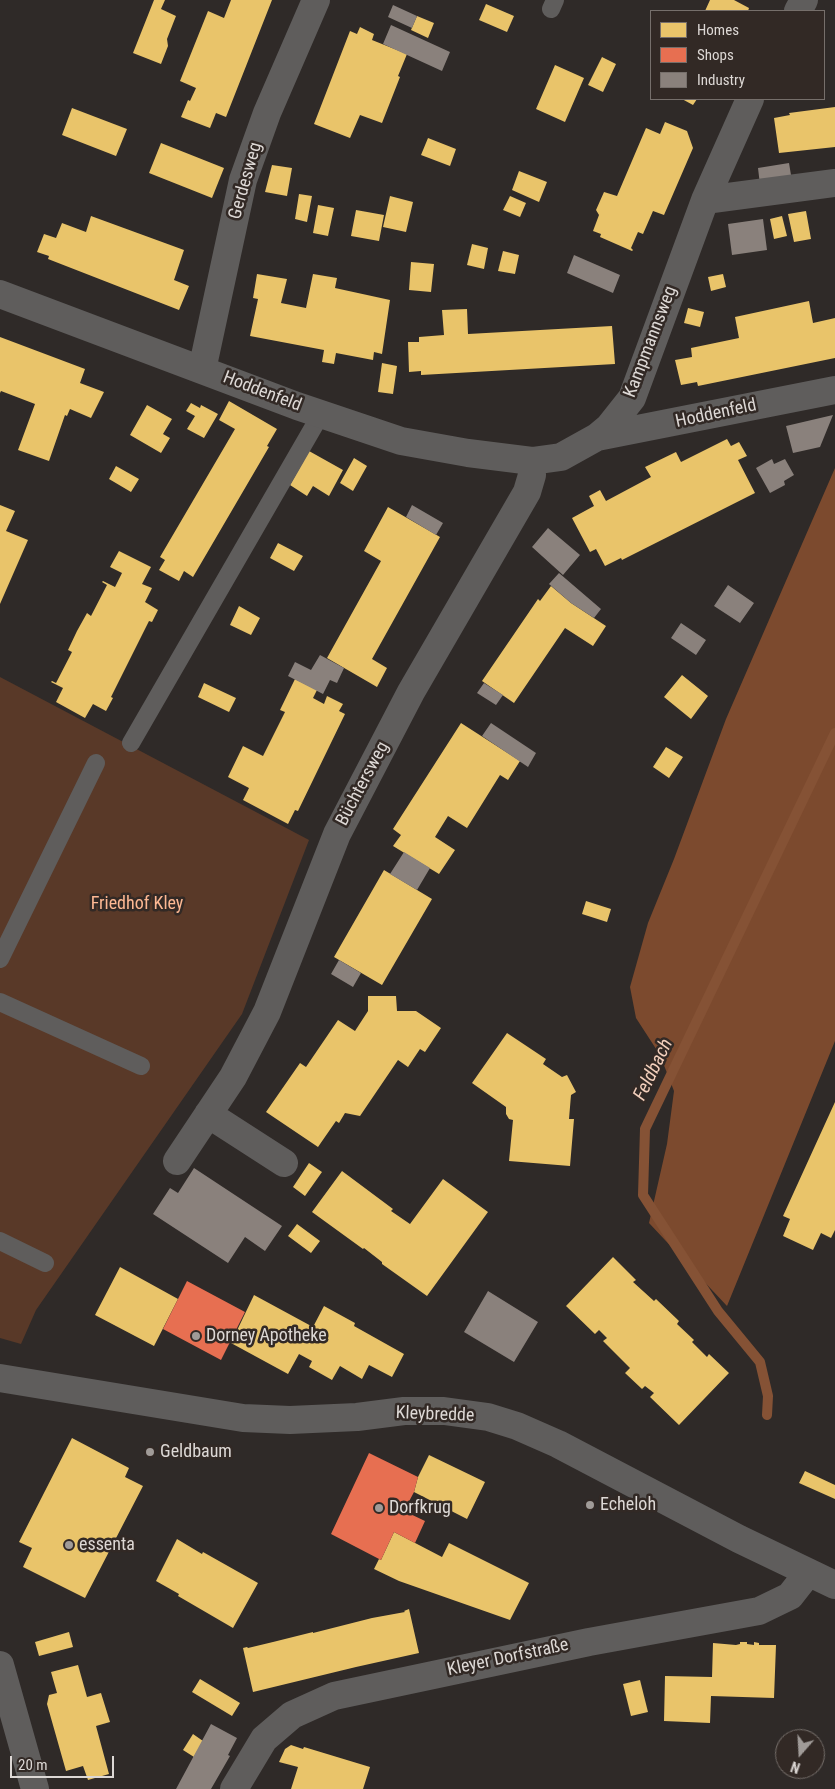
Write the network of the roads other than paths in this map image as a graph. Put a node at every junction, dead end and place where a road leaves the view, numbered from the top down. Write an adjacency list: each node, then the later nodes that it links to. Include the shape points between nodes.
1 (316, 0): 6 (street, Gerdesweg, via 267,113 243,180)
2 (750, 100): 4 (street, Kampmannsweg)
3 (835, 183): 4 (street)
4 (705, 200): 9 (street, Kampmannsweg, via 632,398)
5 (0, 294): 6 (street, Hoddenfeld)
6 (202, 370): 8 (street, Hoddenfeld)
7 (835, 390): 9 (street, Hoddenfeld)
8 (321, 414): 10 (street, Hoddenfeld, via 401,441); 11 (lane)
9 (597, 438): 10 (street, Kampmannsweg, via 560,457)
10 (532, 462): 16 (street, Büchtersweg, via 527,492 416,684 337,834 267,1012 233,1077)
11 (131, 743)
12 (96, 763): 13 (lane)
13 (0, 959)
14 (0, 1002): 15 (lane)
15 (141, 1066)
16 (208, 1114): 17 (street, Büchtersweg); 18 (street)
17 (176, 1161)
18 (284, 1163)
19 (0, 1241): 20 (lane)
20 (44, 1263)
21 (0, 1378): 22 (street, Kleybredde, via 243,1418 290,1420 404,1410 488,1417 558,1444)
22 (808, 1573): 23 (street, Kleybredde); 26 (street, Kleyer Dorfstraße, via 790,1596 759,1611 579,1644 334,1696 292,1715 264,1739)
23 (835, 1585)
24 (0, 1665): 25 (street)
25 (35, 1789)
26 (234, 1789)

